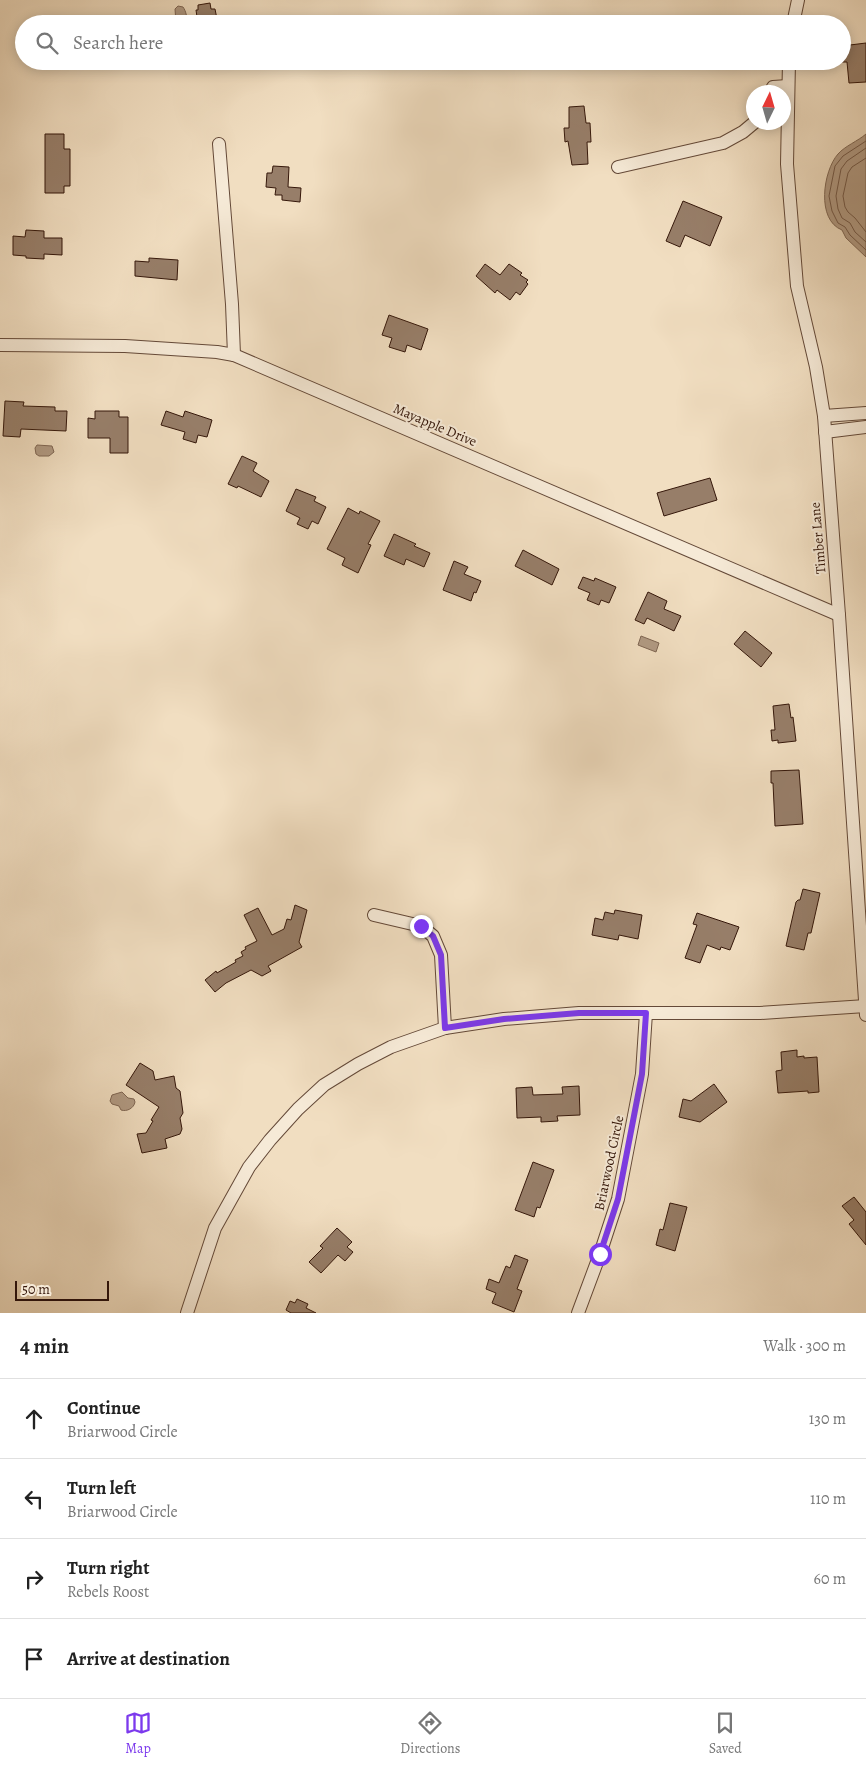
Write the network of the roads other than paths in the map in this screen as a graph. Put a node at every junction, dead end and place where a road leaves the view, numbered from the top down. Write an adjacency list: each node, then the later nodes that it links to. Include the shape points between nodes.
1 (798, 0): 2 (street)
2 (795, 15)
3 (789, 70): 4 (street, Timber Lane)
4 (788, 85)
5 (746, 130): 8 (street, via 723,143)
6 (788, 130): 12 (street, Timber Lane, via 797,286)
7 (219, 144): 10 (street)
8 (618, 167)
9 (0, 345): 10 (street, Mayapple Drive, via 125,346)
10 (234, 355): 15 (street, Mayapple Drive)
11 (866, 412): 12 (street)
12 (824, 416): 14 (street, Timber Lane)
13 (866, 427): 14 (street)
14 (825, 432): 15 (street, Timber Lane)
15 (839, 615): 17 (street, Timber Lane)
16 (374, 914): 19 (street, via 421,926 433,936 441,955)
17 (866, 1009): 18 (street)
18 (646, 1013): 19 (street, via 579,1013); 21 (street, Briarwood Circle, via 642,1074 618,1199)
19 (445, 1028): 20 (street, via 392,1047 358,1064 324,1085 298,1109 238,1183 214,1228)
20 (186, 1313)
21 (578, 1313)

